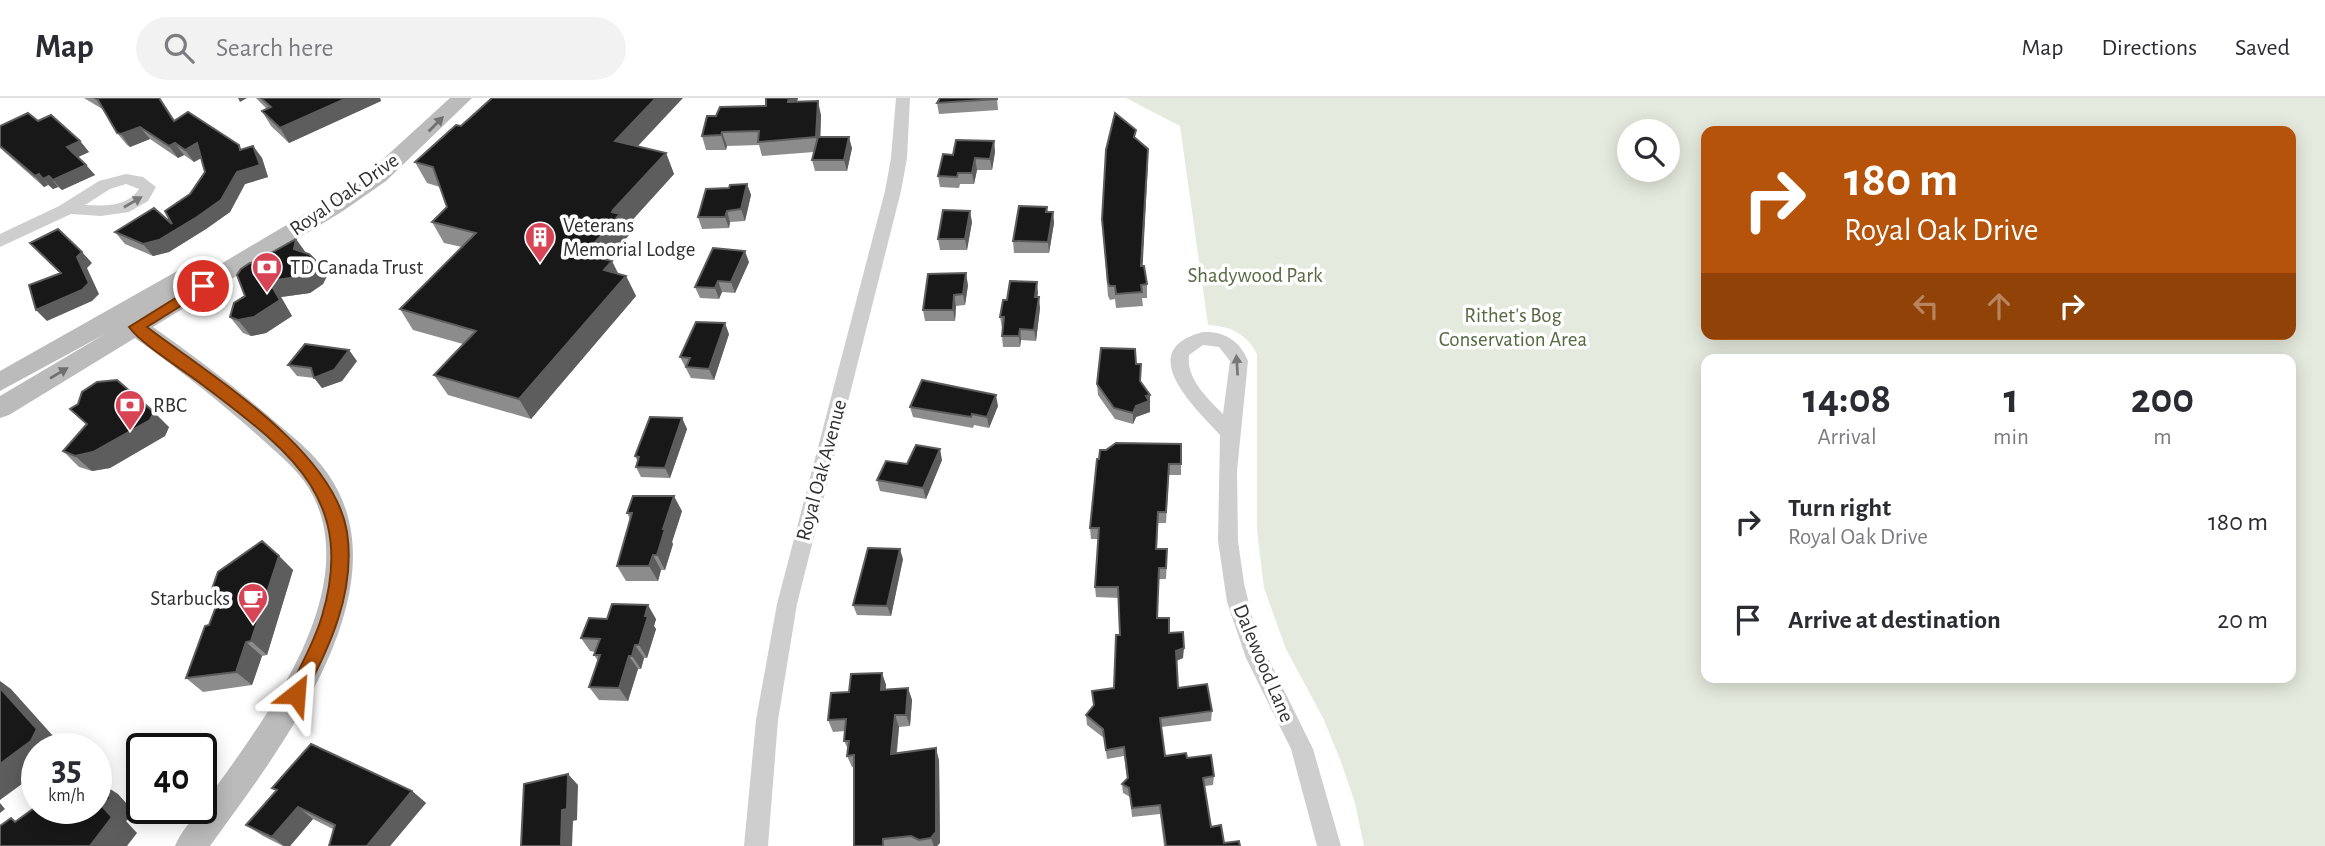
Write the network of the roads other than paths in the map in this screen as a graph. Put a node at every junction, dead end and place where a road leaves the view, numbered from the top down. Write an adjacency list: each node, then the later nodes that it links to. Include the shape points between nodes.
1 (439, 98): 6 (main road, Royal Oak Drive, via 379,155 332,190)
2 (462, 98): 6 (main road, Royal Oak Drive, one-way to 2, via 335,206 378,176)
3 (903, 98): 11 (street, Royal Oak Avenue, via 890,202 786,604 767,720)
4 (67, 208): 5 (street)
5 (0, 241)
6 (128, 320): 7 (main road, Royal Oak Drive); 8 (main road, Royal Oak Drive, one-way to 6); 10 (main road, via 246,410 297,456 321,485 339,532 338,578 317,653 296,694)
7 (0, 382)
8 (0, 408)
9 (1230, 433): 9 (street, Dalewood Lane, one-way to 9, via 1237,356 1225,341 1197,340 1185,346 1177,358 1178,371); 12 (street, Dalewood Lane, via 1231,583 1245,631 1302,749)
10 (191, 846)
11 (756, 846)
12 (1329, 846)

